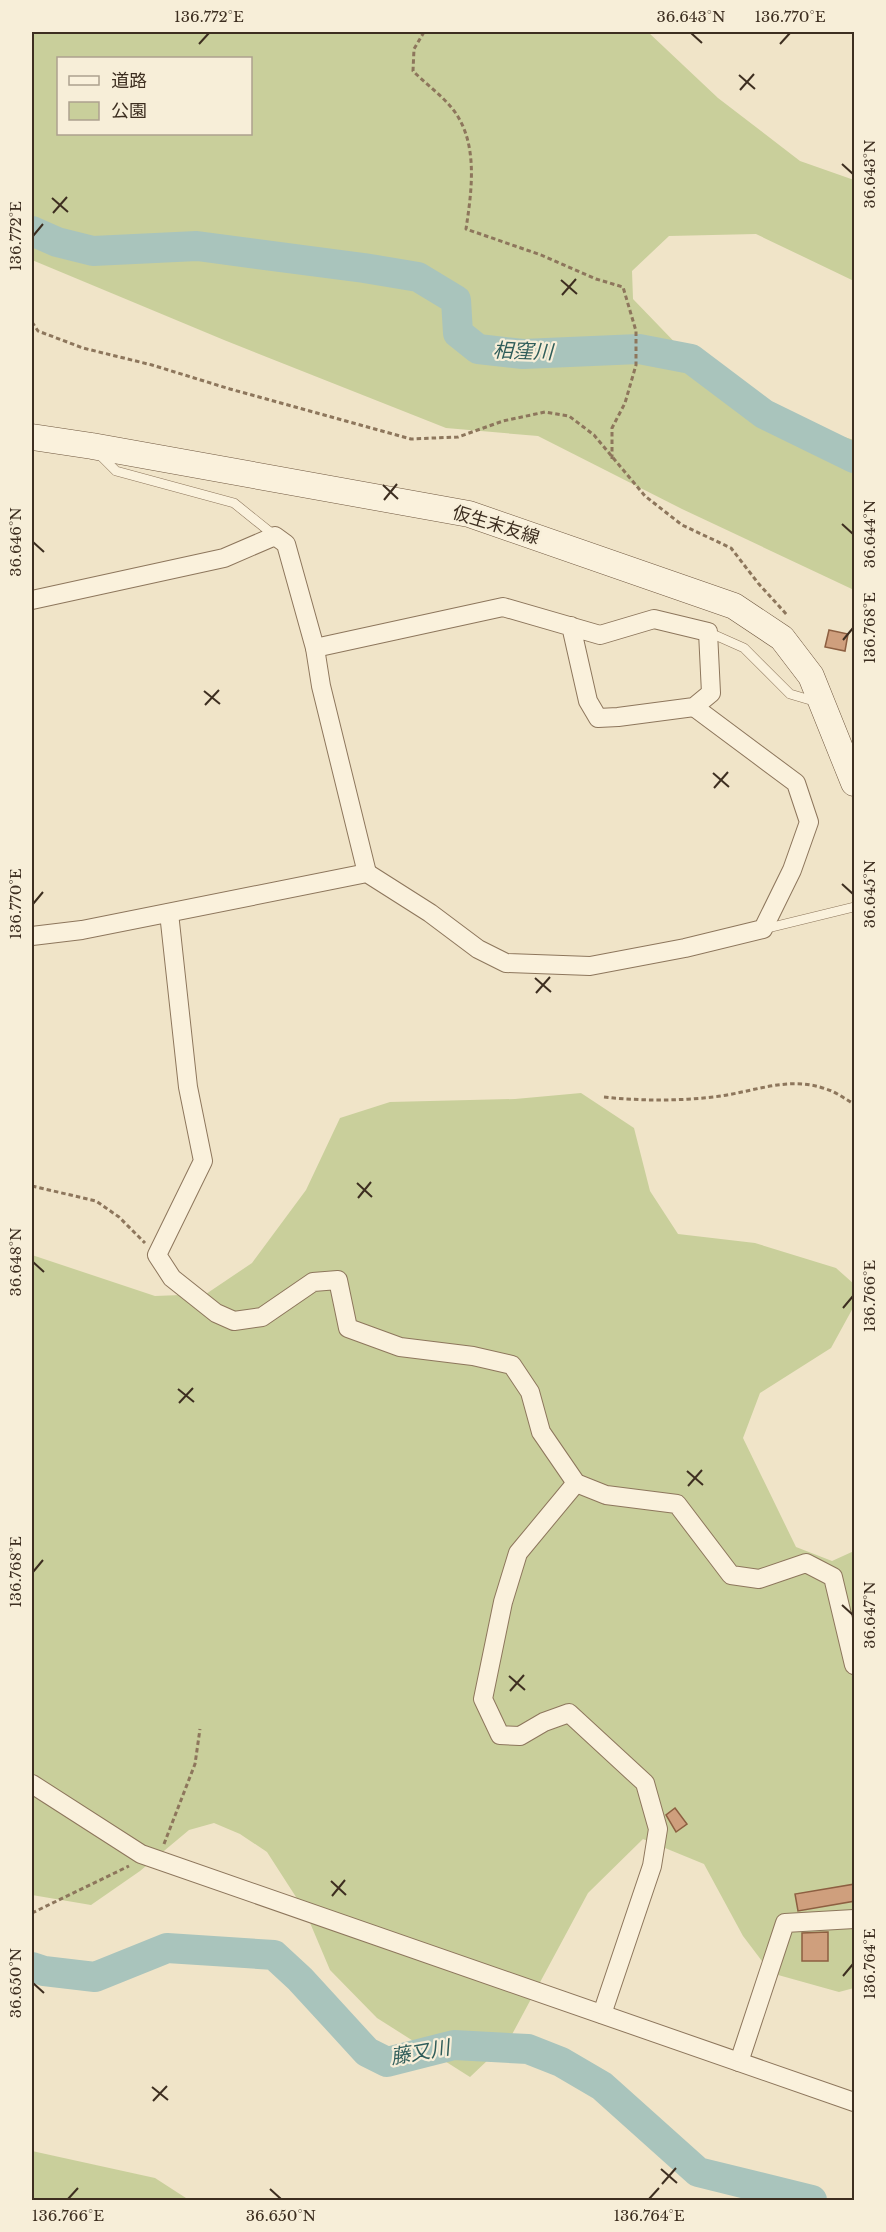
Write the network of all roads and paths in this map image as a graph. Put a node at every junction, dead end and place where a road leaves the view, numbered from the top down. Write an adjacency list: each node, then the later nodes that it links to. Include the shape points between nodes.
1 (424, 32): 5 (path, via 414,49 413,71 451,107 464,128 472,160 466,229 623,287 636,331 636,365 625,403 612,428)
2 (32, 322): 5 (path, via 38,331 83,348 411,439 458,437 503,421 546,412 569,416 594,435)
3 (32, 437): 4 (main road, 仮生末友線)
4 (92, 446): 6 (lane, via 116,471 234,503); 12 (main road, 仮生末友線, via 469,514 734,606 782,638 811,676)
5 (612, 459): 8 (path, via 645,496 682,525 731,548)
6 (275, 536): 7 (street, via 224,558); 11 (street, via 286,544)
7 (32, 600)
8 (793, 622)
9 (571, 626): 10 (street, via 600,635 654,619); 11 (street, via 503,607); 13 (street, via 588,701 598,718)
10 (708, 632): 12 (lane, via 744,648 790,694); 13 (street, via 711,693)
11 (315, 648): 15 (street)
12 (822, 703): 14 (main road, 仮生末友線)
13 (694, 707): 18 (street, via 796,783 809,822 792,870)
14 (855, 783)
15 (367, 873): 17 (street); 18 (street, via 478,949 506,963 590,966)
16 (855, 907): 18 (lane)
17 (169, 913): 19 (street); 23 (street, via 188,1087 203,1161)
18 (763, 929)
19 (32, 936)
20 (604, 1097): 21 (path, via 675,1101 804,1083 827,1089)
21 (855, 1104)
22 (32, 1186): 23 (path, via 96,1202 119,1217)
23 (157, 1255): 24 (street, via 172,1278 216,1313 234,1321 262,1317 313,1282 338,1280 348,1328 400,1347 512,1365 530,1392 541,1432)
24 (576, 1483): 25 (street, via 606,1495 677,1504 731,1575 759,1579 806,1563 833,1577); 31 (street, via 518,1553 503,1602 483,1700 500,1735 520,1736 569,1713 645,1783 658,1829 652,1866)
25 (855, 1665)
26 (200, 1729): 28 (path, via 195,1764)
27 (32, 1784): 28 (street)
28 (149, 1857): 29 (path); 31 (street)
29 (32, 1913)
30 (855, 1919): 32 (street, via 785,1923)
31 (602, 2014): 32 (street)
32 (739, 2062): 33 (street)
33 (855, 2102)

